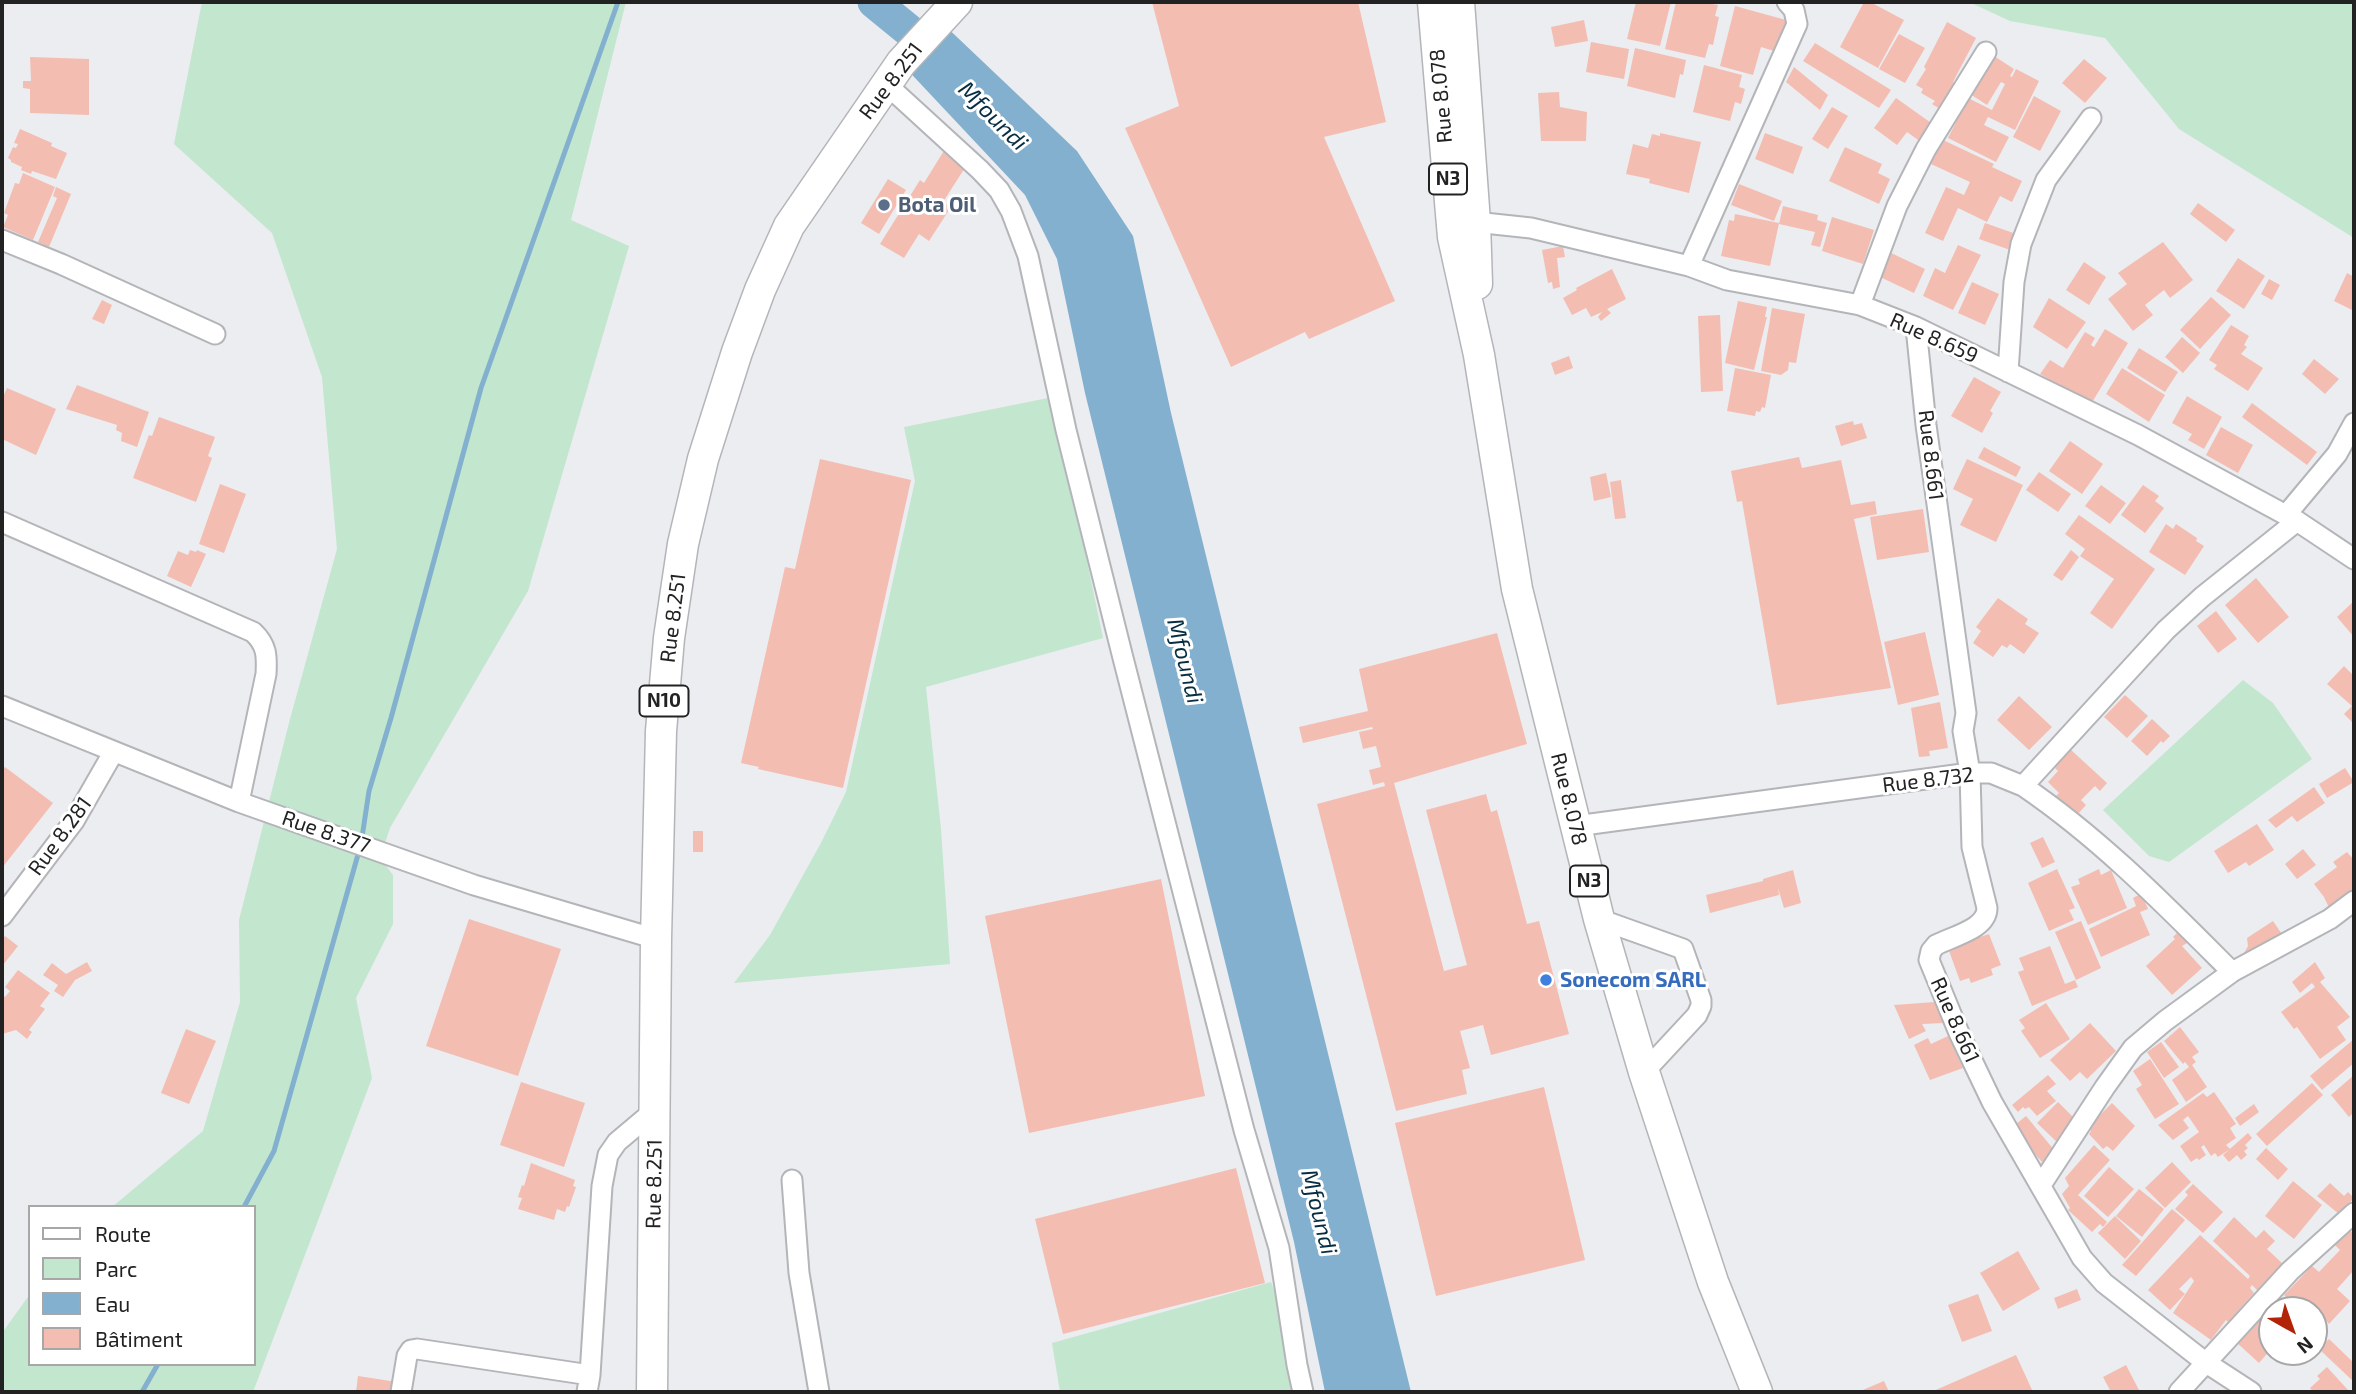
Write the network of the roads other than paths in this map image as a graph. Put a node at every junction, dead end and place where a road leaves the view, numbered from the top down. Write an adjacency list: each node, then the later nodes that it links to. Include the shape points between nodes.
1 (1433, 2): 14 (highway, Rue 8.078 / N3, via 1453,237)
2 (1459, 2): 8 (highway, Rue 8.078 / N3)
3 (1787, 2): 10 (street, via 1797,24)
4 (948, 11): 6 (highway, Rue 8.251 / N10)
5 (1986, 52): 11 (street, via 1903,194)
6 (893, 74): 29 (highway, Rue 8.251 / N10, via 789,226 737,352 703,459 683,544 669,638); 41 (street, via 999,190 1028,256 1126,668 1240,1116 1279,1248)
7 (2091, 118): 15 (street, via 2046,180 2021,244)
8 (1475, 222): 10 (street, Rue 8.659, via 1531,228); 14 (highway, Rue 8.078 / N3)
9 (2, 240): 13 (street)
10 (1689, 266): 11 (street, Rue 8.659, via 1727,280)
11 (1860, 305): 12 (street, Rue 8.659)
12 (1916, 327): 15 (street, Rue 8.659); 22 (street, Rue 8.661)
13 (215, 334)
14 (1479, 355): 25 (highway, Rue 8.078 / N3, via 1517,589)
15 (2008, 372): 17 (street, Rue 8.659)
16 (2354, 423): 17 (street)
17 (2292, 518): 19 (street, Rue 8.659); 23 (street, via 2166,630)
18 (2, 522): 24 (street, via 253,632 264,642 266,674)
19 (2354, 559)
20 (2, 706): 21 (street, Rue 8.377)
21 (113, 753): 24 (street, Rue 8.377); 27 (street, Rue 8.281, via 74,821)
22 (1970, 773): 23 (street, Rue 8.732, via 1991,773); 25 (street, Rue 8.732); 34 (street, Rue 8.661, via 1972,848 1987,916 1981,924 1936,945 1929,960 1992,1101)
23 (2024, 786): 30 (street, Rue 8.732, via 2066,815 2148,887)
24 (239, 802): 29 (street, Rue 8.377, via 474,885)
25 (1576, 826): 28 (highway, Rue 8.078 / N3)
26 (2354, 901): 30 (street)
27 (2, 916)
28 (1599, 919): 31 (highway, Rue 8.078 / N3); 31 (street, via 1684,949 1702,1000 1697,1015)
29 (656, 939): 32 (highway, Rue 8.251 / N10)
30 (2232, 972): 34 (street, via 2133,1048)
31 (1644, 1072): 42 (highway, Rue 8.078 / N3, via 1713,1282)
32 (655, 1110): 37 (street, via 608,1155); 39 (highway, Rue 8.251 / N10)
33 (792, 1180): 40 (street, via 799,1273)
34 (2041, 1185): 36 (street, Rue 8.661, via 2082,1258 2104,1283)
35 (2354, 1213): 36 (street, via 2290,1271)
36 (2204, 1362): 43 (street); 44 (street, Rue 8.661)
37 (589, 1384): 38 (street, via 416,1349 407,1356)
38 (401, 1392)
39 (652, 1392)
40 (818, 1392)
41 (1303, 1392)
42 (1757, 1392)
43 (2179, 1392)
44 (2251, 1392)

